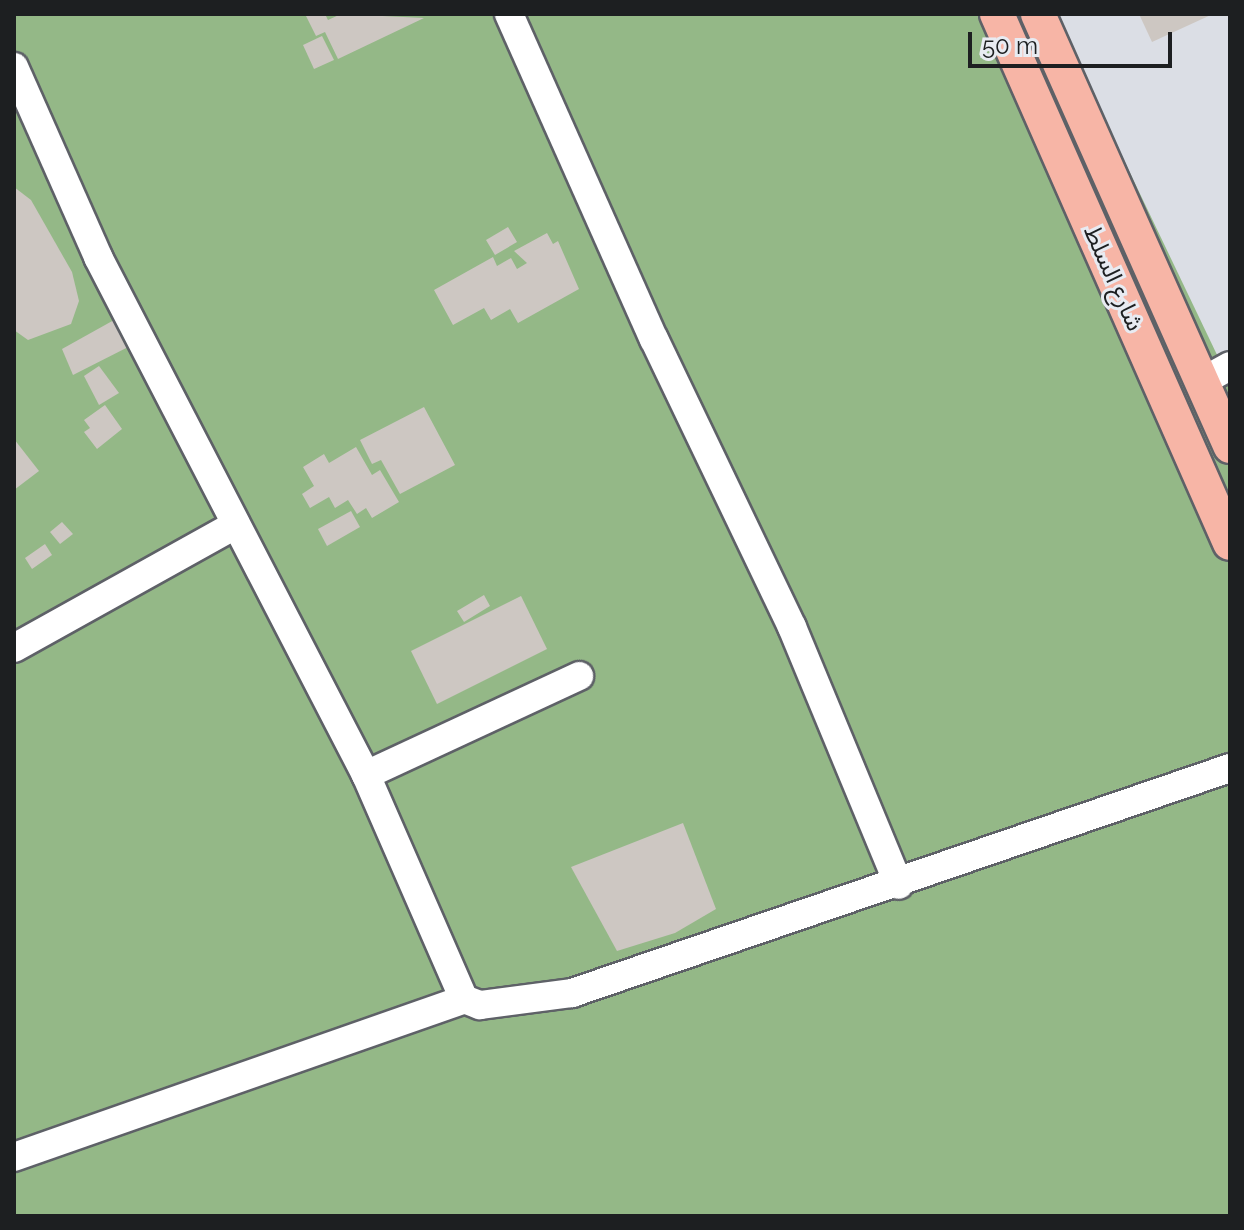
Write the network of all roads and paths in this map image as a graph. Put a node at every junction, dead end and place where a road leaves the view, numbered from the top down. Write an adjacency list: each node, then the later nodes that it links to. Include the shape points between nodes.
1 (509, 14): 13 (street, via 654,339 792,627)
2 (997, 14): 8 (main road, شارع السلط)
3 (1038, 14): 5 (main road, شارع السلط)
4 (14, 67): 7 (street, via 98,257)
5 (1216, 373): 6 (main road, شارع السلط)
6 (1230, 446)
7 (235, 525): 9 (street); 12 (street)
8 (1230, 543)
9 (14, 648)
10 (579, 676): 12 (street)
11 (1230, 768): 13 (street)
12 (366, 775): 14 (street)
13 (899, 885): 14 (street, via 572,993 480,1005)
14 (464, 999): 15 (street)
15 (14, 1157)

